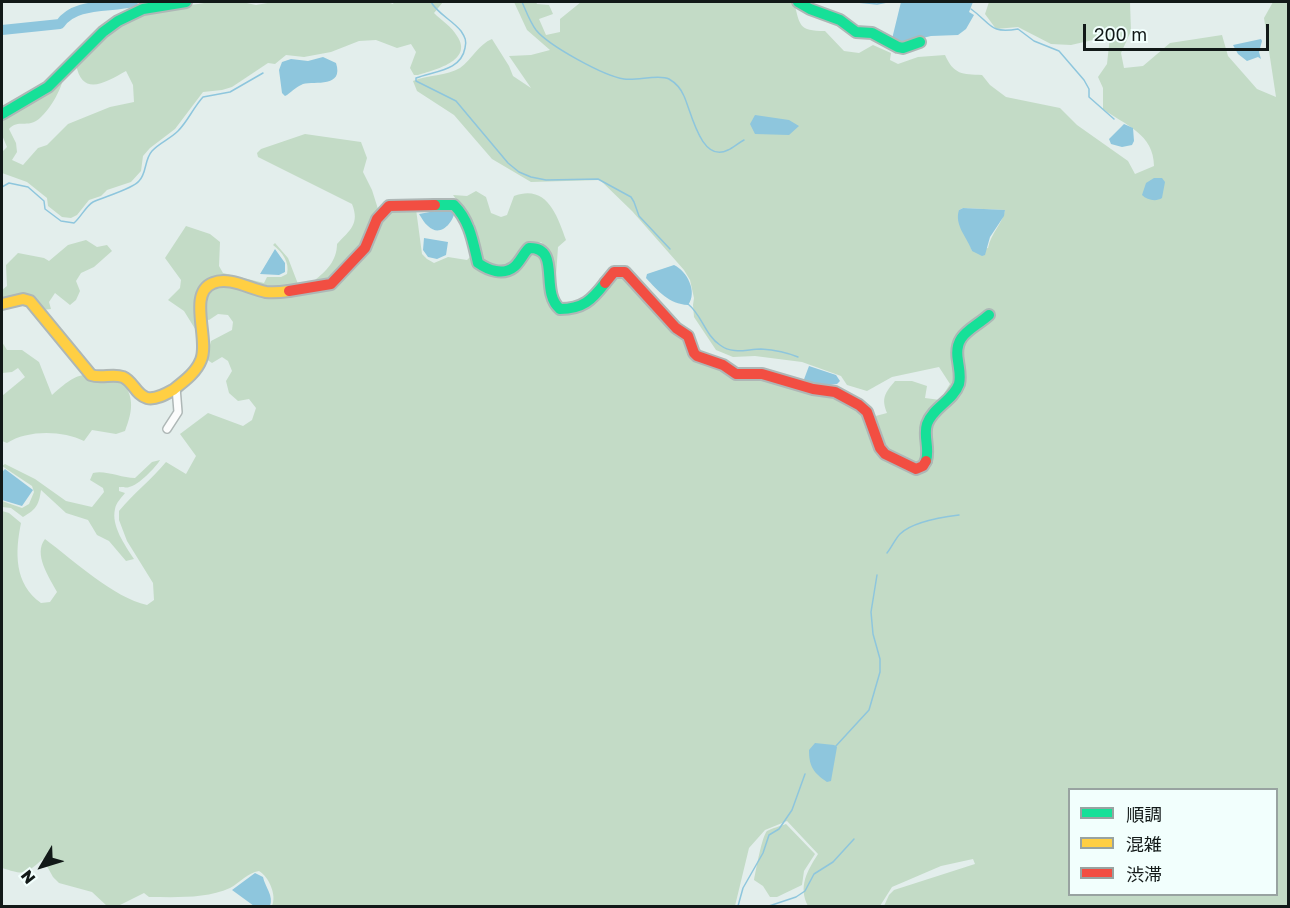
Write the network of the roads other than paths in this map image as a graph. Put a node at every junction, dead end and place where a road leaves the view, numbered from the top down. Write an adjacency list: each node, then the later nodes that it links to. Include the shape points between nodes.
1 (186, 2): 3 (street)
2 (798, 2): 4 (street, via 840,20 856,32 872,33 898,47)
3 (163, 3): 5 (street, via 118,21 48,87)
4 (920, 42)
5 (2, 114)
6 (2, 304): 8 (street, via 30,301 96,377 121,376 143,396 151,398)
7 (988, 315): 8 (street, via 959,341 957,390 930,419 925,431 929,449 926,462 916,469 885,454 867,412 835,392 762,374 736,374 697,356 688,336 625,272 614,272 586,305 560,309 551,298 548,260 539,248 526,250 507,271 494,271 478,263 469,224 454,205 394,205 381,213 365,248 331,284 286,292 268,292 222,280 208,285 199,310 202,359)
8 (176, 387): 9 (street, via 178,412)
9 (167, 429)

